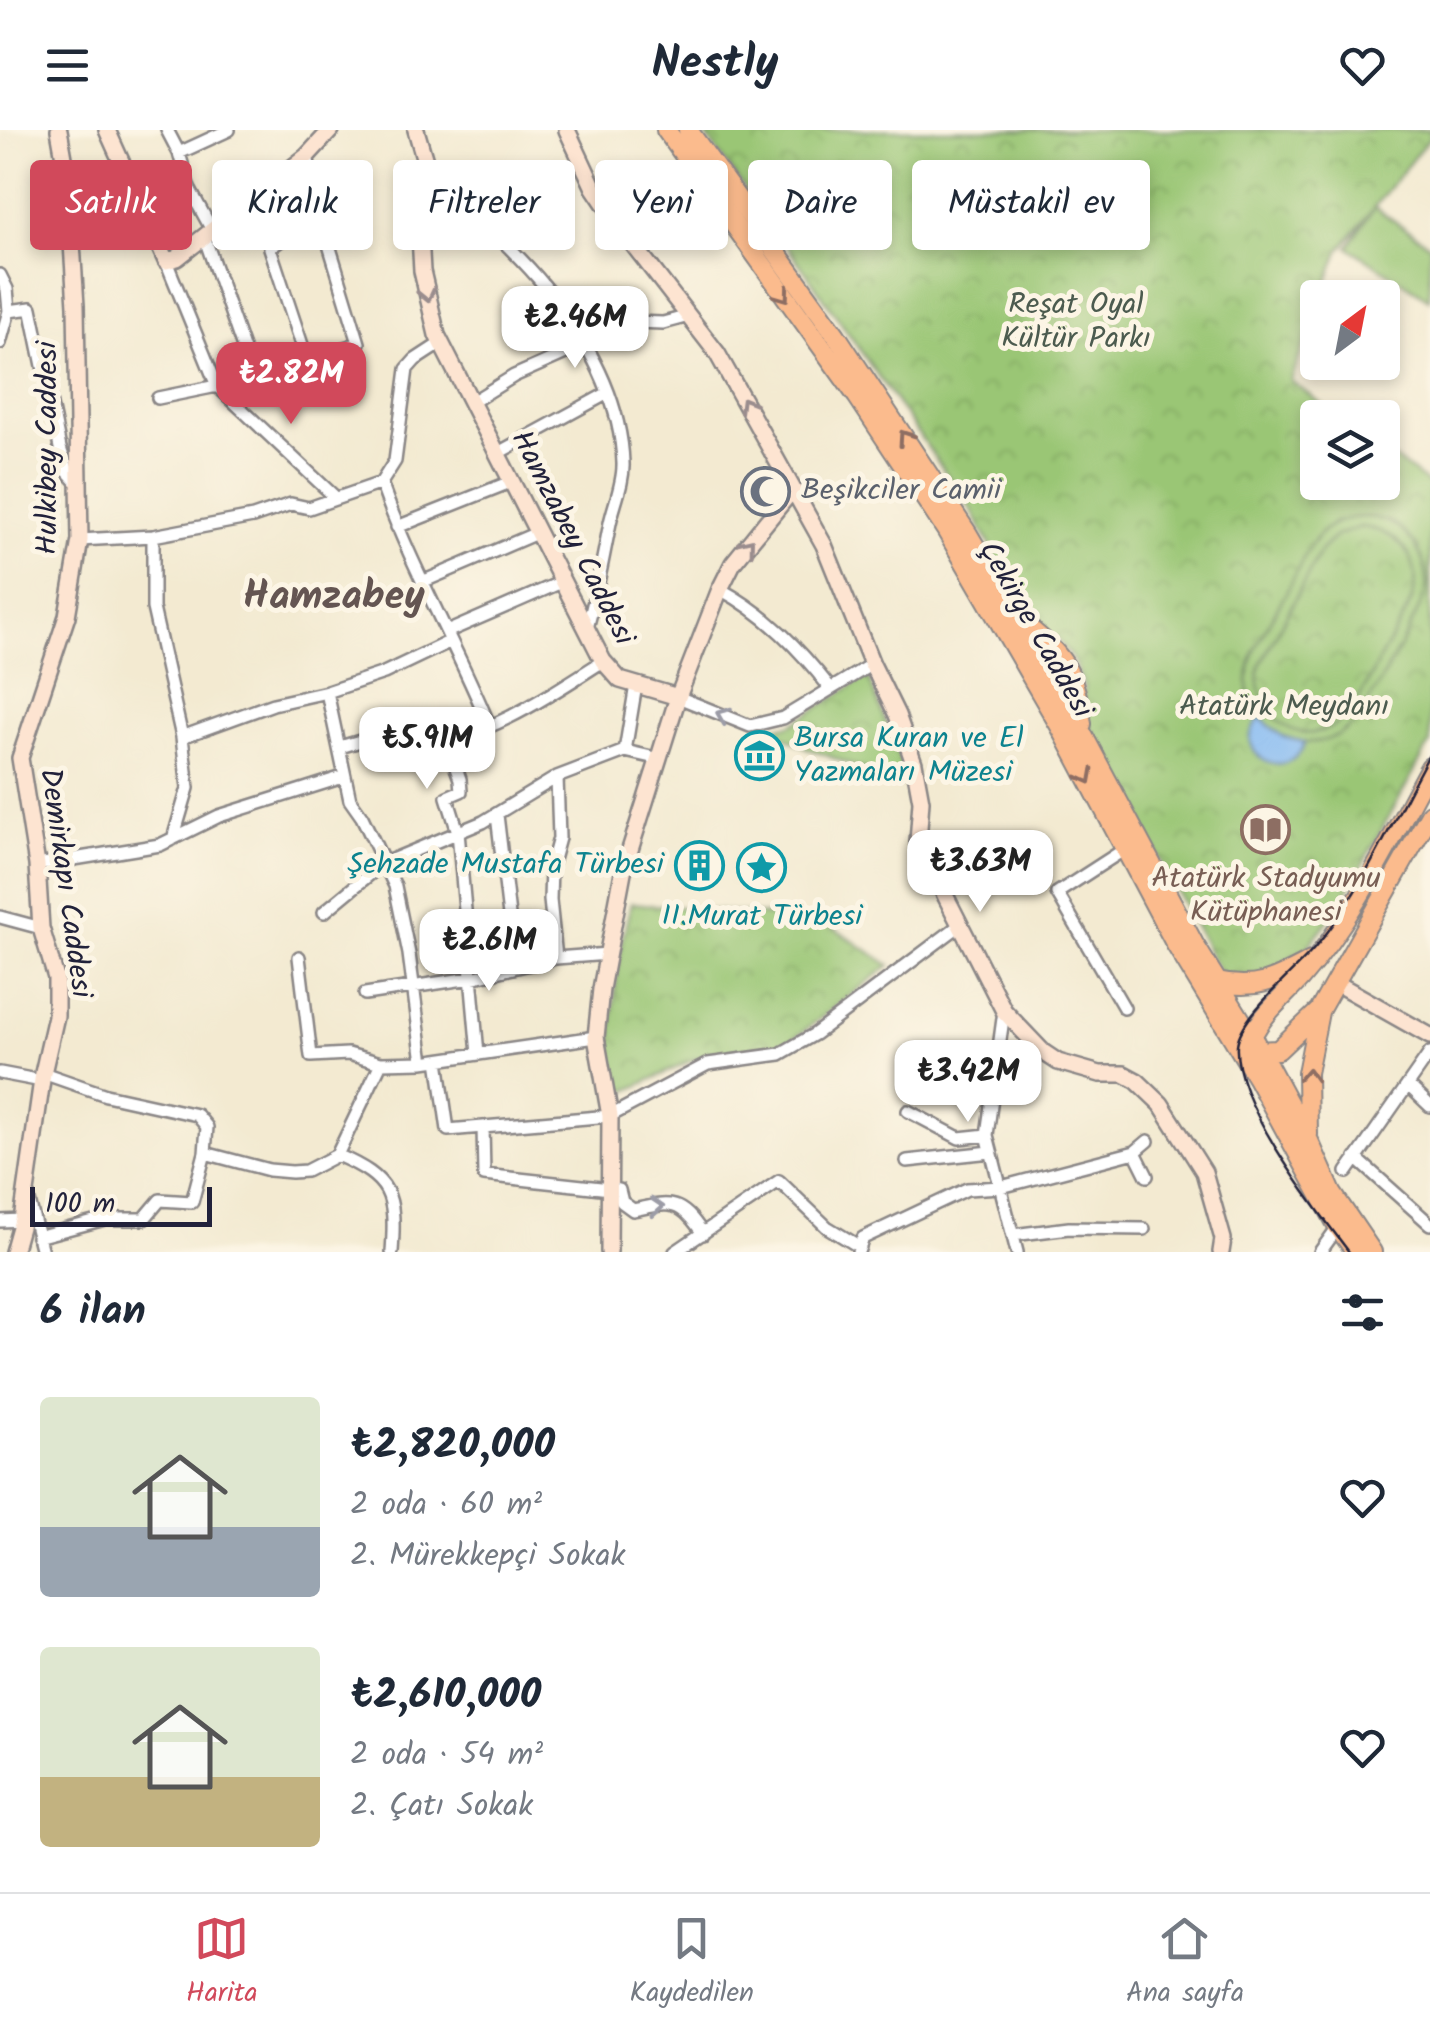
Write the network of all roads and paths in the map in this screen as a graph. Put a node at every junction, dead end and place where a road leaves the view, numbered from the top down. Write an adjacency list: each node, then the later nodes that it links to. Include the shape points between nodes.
1 (58, 130): 34 (main road, Hulkibey Caddesi, via 76,306)
2 (107, 130): 18 (main road)
3 (167, 130): 10 (street)
4 (229, 130): 10 (street)
5 (331, 130): 11 (main road)
6 (416, 130): 13 (main road, Hamzabey Caddesi)
7 (567, 130): 21 (main road, via 594,188)
8 (666, 130): 66 (main road, Çekirge Caddesi, one-way to 66, via 926,498)
9 (688, 130): 80 (main road, Çekirge Caddesi, one-way to 9, via 968,534 836,334)
10 (179, 152): 15 (street)
11 (308, 156): 12 (street); 15 (main road)
12 (309, 160)
13 (424, 160)
14 (319, 212): 14 (street, via 359,343 307,360 270,248)
15 (208, 233): 18 (main road); 26 (street)
16 (421, 250): 24 (main road, Hamzabey Caddesi, one-way to 24)
17 (511, 250): 25 (street)
18 (166, 261): 27 (street)
19 (0, 275): 20 (street)
20 (9, 311): 23 (street); 34 (street, via 31,308 60,448)
21 (689, 316): 22 (street); 35 (main road, one-way to 21)
22 (633, 322)
23 (0, 343)
24 (441, 343): 30 (main road, Hamzabey Caddesi); 33 (street, via 407,369 395,462)
25 (586, 344): 28 (street); 30 (street)
26 (246, 360)
27 (218, 386): 29 (street); 36 (street)
28 (608, 394): 31 (street); 44 (street, via 624,466)
29 (158, 398)
30 (472, 402): 31 (main road, Hamzabey Caddesi)
31 (498, 453): 32 (main road, Hamzabey Caddesi)
32 (513, 481): 37 (street); 38 (main road, Hamzabey Caddesi)
33 (381, 483): 36 (street); 37 (street)
34 (78, 484): 40 (main road, Hulkibey Caddesi)
35 (793, 489): 43 (main road, one-way to 35); 47 (main road, via 824,545)
36 (336, 498): 39 (street)
37 (397, 527): 41 (street)
38 (539, 532): 41 (street); 42 (main road, Hamzabey Caddesi)
39 (153, 536): 40 (street); 53 (street, via 153,608)
40 (80, 540): 57 (main road, Hulkibey Caddesi, via 67,616)
41 (422, 582): 45 (street)
42 (564, 582): 44 (main road, Hamzabey Caddesi); 45 (street)
43 (720, 589): 49 (street, via 777,628); 51 (main road)
44 (586, 628): 46 (main road, Hamzabey Caddesi)
45 (450, 636): 50 (street, via 384,673); 52 (street)
46 (602, 661): 48 (main road, Hamzabey Caddesi, via 620,680); 52 (street)
47 (872, 664): 49 (street); 71 (main road, via 914,763 921,800 918,842)
48 (636, 685): 51 (main road, Hamzabey Caddesi); 56 (street)
49 (831, 689): 51 (street, one-way to 51, via 783,718 750,726)
50 (327, 692): 53 (street); 55 (street)
51 (678, 697): 58 (main road)
52 (490, 727): 54 (street)
53 (182, 737): 65 (street, via 188,788)
54 (447, 743): 55 (street, via 413,747 394,730); 64 (street, via 460,779 461,791 447,797)
55 (340, 748): 60 (street)
56 (625, 751): 58 (street); 61 (street)
57 (20, 758): 68 (main road, Demirkapı Caddesi)
58 (660, 759): 73 (main road, via 623,872)
59 (1430, 767): 74 (main road)
60 (343, 777): 65 (street, via 219,816); 67 (street)
61 (557, 777): 63 (street); 76 (street, via 559,838 550,900)
62 (1430, 814): 81 (main road)
63 (497, 815): 64 (street); 77 (street)
64 (458, 832): 67 (street); 79 (street)
65 (173, 839): 68 (street)
66 (1125, 848): 84 (street, via 1057,893); 87 (main road, Çekirge Caddesi)
67 (382, 864): 69 (street); 82 (street, via 395,886)
68 (37, 865): 72 (main road, Demirkapı Caddesi)
69 (324, 912)
70 (0, 918): 72 (street)
71 (960, 925): 85 (main road); 102 (street, via 780,1054 708,1064)
72 (41, 928): 97 (main road, Demirkapı Caddesi, via 56,978)
73 (608, 954): 76 (street); 89 (main road)
74 (1320, 956): 78 (main road); 80 (main road, via 1276,980 1241,987)
75 (299, 958): 95 (street, via 311,1056 348,1054)
76 (556, 958): 77 (street)
77 (514, 966): 79 (street)
78 (1302, 977): 86 (main road, via 1282,1014 1293,1027); 90 (main road)
79 (471, 978): 82 (street); 92 (street)
80 (1217, 982): 90 (main road, Çekirge Caddesi)
81 (1336, 983): 86 (main road); 88 (main road)
82 (413, 986): 83 (street); 94 (street)
83 (365, 994)
84 (1124, 1008)
85 (1004, 1012): 104 (street); 133 (main road, via 1058,1062 1124,1074 1161,1104 1204,1172)
86 (1313, 1018): 90 (main road, via 1278,1050); 105 (main road, one-way to 86)
87 (1230, 1035): 90 (main road); 98 (main road, Çekirge Caddesi)
88 (1430, 1036)
89 (596, 1037): 92 (street); 102 (main road)
90 (1254, 1046): 98 (main road); 105 (main road)
91 (1430, 1053): 99 (street)
92 (478, 1054): 93 (street)
93 (438, 1060): 94 (street); 103 (street, via 448,1130)
94 (423, 1062): 95 (street)
95 (382, 1063): 110 (street)
96 (0, 1073): 97 (street)
97 (43, 1077): 109 (street, via 197,1115 206,1127); 116 (main road, Demirkapı Caddesi)
98 (1257, 1078): 121 (main road)
99 (1408, 1085): 100 (street); 111 (street)
100 (1430, 1106)
101 (908, 1111): 104 (street, via 959,1138)
102 (610, 1116): 103 (street); 117 (main road)
103 (483, 1127): 117 (street, via 484,1174)
104 (987, 1134): 107 (street)
105 (1308, 1140): 136 (main road, via 1332,1193)
106 (1148, 1141): 108 (street)
107 (992, 1152): 112 (street); 115 (street)
108 (1134, 1152): 114 (street); 115 (street)
109 (206, 1154): 110 (street, via 292,1172); 125 (street, via 192,1202 160,1200 144,1219 105,1219)
110 (337, 1155): 129 (street, via 366,1168 391,1194)
111 (1356, 1158): 113 (street); 120 (street)
112 (907, 1161)
113 (1347, 1172)
114 (1147, 1176)
115 (1001, 1187): 124 (street); 126 (street, via 968,1189 863,1238)
116 (26, 1188): 118 (main road, Demirkapı Caddesi); 125 (street)
117 (611, 1188): 123 (street, one-way to 123, via 633,1210 680,1207); 130 (main road)
118 (22, 1220): 119 (street); 127 (main road, Demirkapı Caddesi)
119 (0, 1221)
120 (1430, 1224)
121 (1338, 1227): 134 (street); 135 (main road)
122 (1144, 1228): 124 (street)
123 (702, 1234): 126 (street, via 780,1181); 131 (street)
124 (1013, 1235): 132 (street)
125 (37, 1237): 128 (street)
126 (859, 1249)
127 (12, 1252)
128 (42, 1252)
129 (392, 1252)
130 (610, 1252)
131 (675, 1252)
132 (1017, 1252)
133 (1222, 1252)
134 (1320, 1252)
135 (1356, 1252)
136 (1372, 1252)

